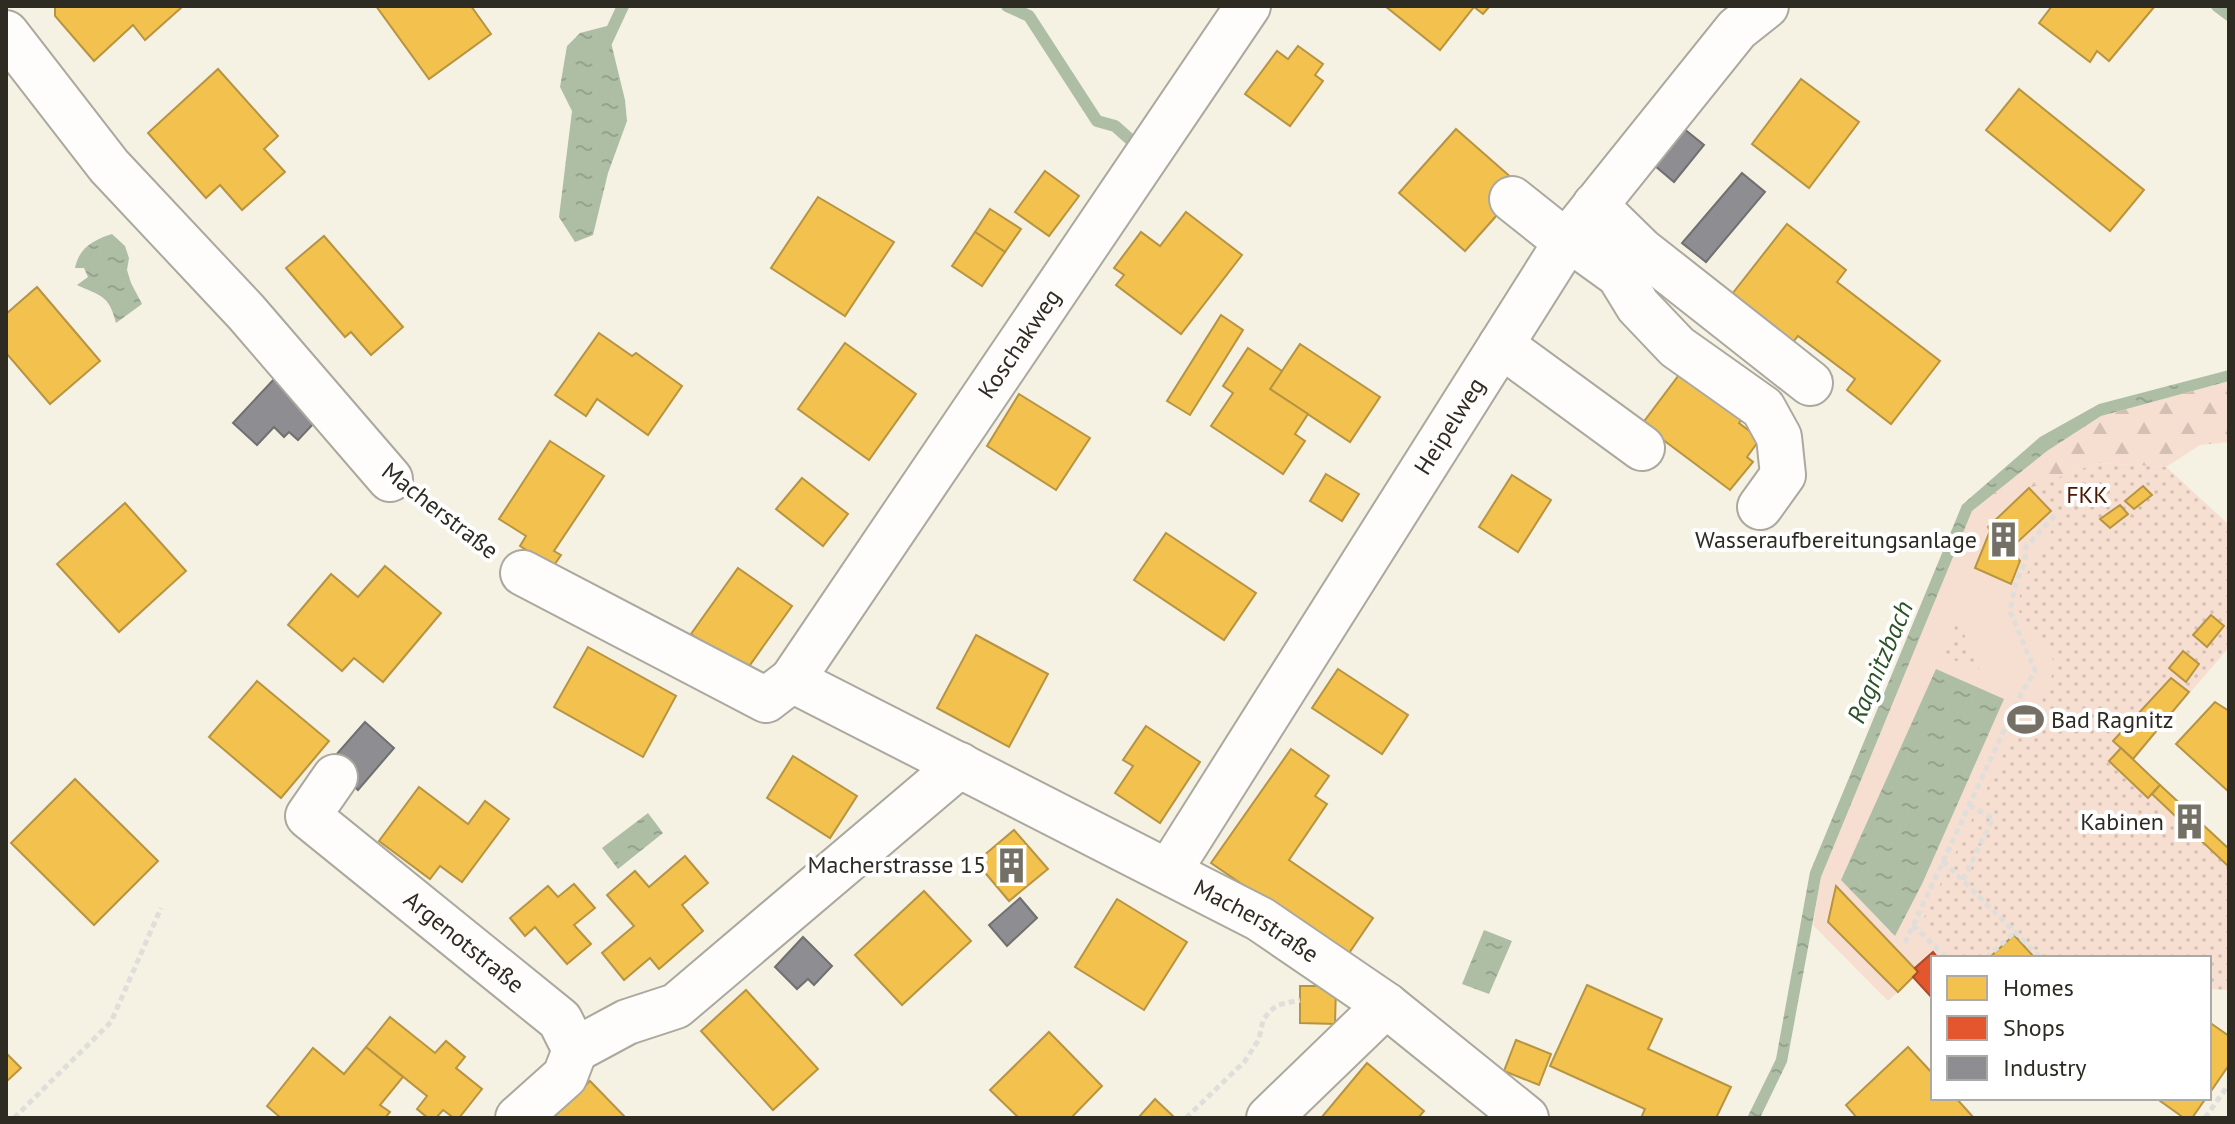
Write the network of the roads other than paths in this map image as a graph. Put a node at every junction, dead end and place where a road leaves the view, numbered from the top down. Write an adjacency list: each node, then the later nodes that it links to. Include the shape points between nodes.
1 (1248, 6): 12 (street, Koschakweg)
2 (1766, 6): 5 (street, Heipelweg, via 1737,29)
3 (6, 33): 9 (street, Macherstraße, via 109,166 246,312)
4 (1512, 199): 5 (street)
5 (1577, 229): 6 (street, Heipelweg); 7 (street, via 1641,250); 10 (street, via 1677,347 1763,408 1779,437 1783,475)
6 (1501, 345): 8 (street); 15 (street, Heipelweg)
7 (1810, 383)
8 (1642, 448)
9 (390, 479)
10 (1760, 507)
11 (523, 573): 12 (street, Macherstraße, via 766,700)
12 (792, 680): 13 (street, Macherstraße)
13 (960, 765): 15 (street, Macherstraße); 17 (street, via 676,1006 627,1022)
14 (335, 777): 17 (street, Argenotstraße, via 308,816 560,1020)
15 (1169, 871): 16 (street, Macherstraße, via 1260,919)
16 (1386, 1005): 19 (street); 20 (street, Macherstraße)
17 (575, 1050): 18 (street, via 565,1076)
18 (518, 1118)
19 (1269, 1118)
20 (1526, 1118)

